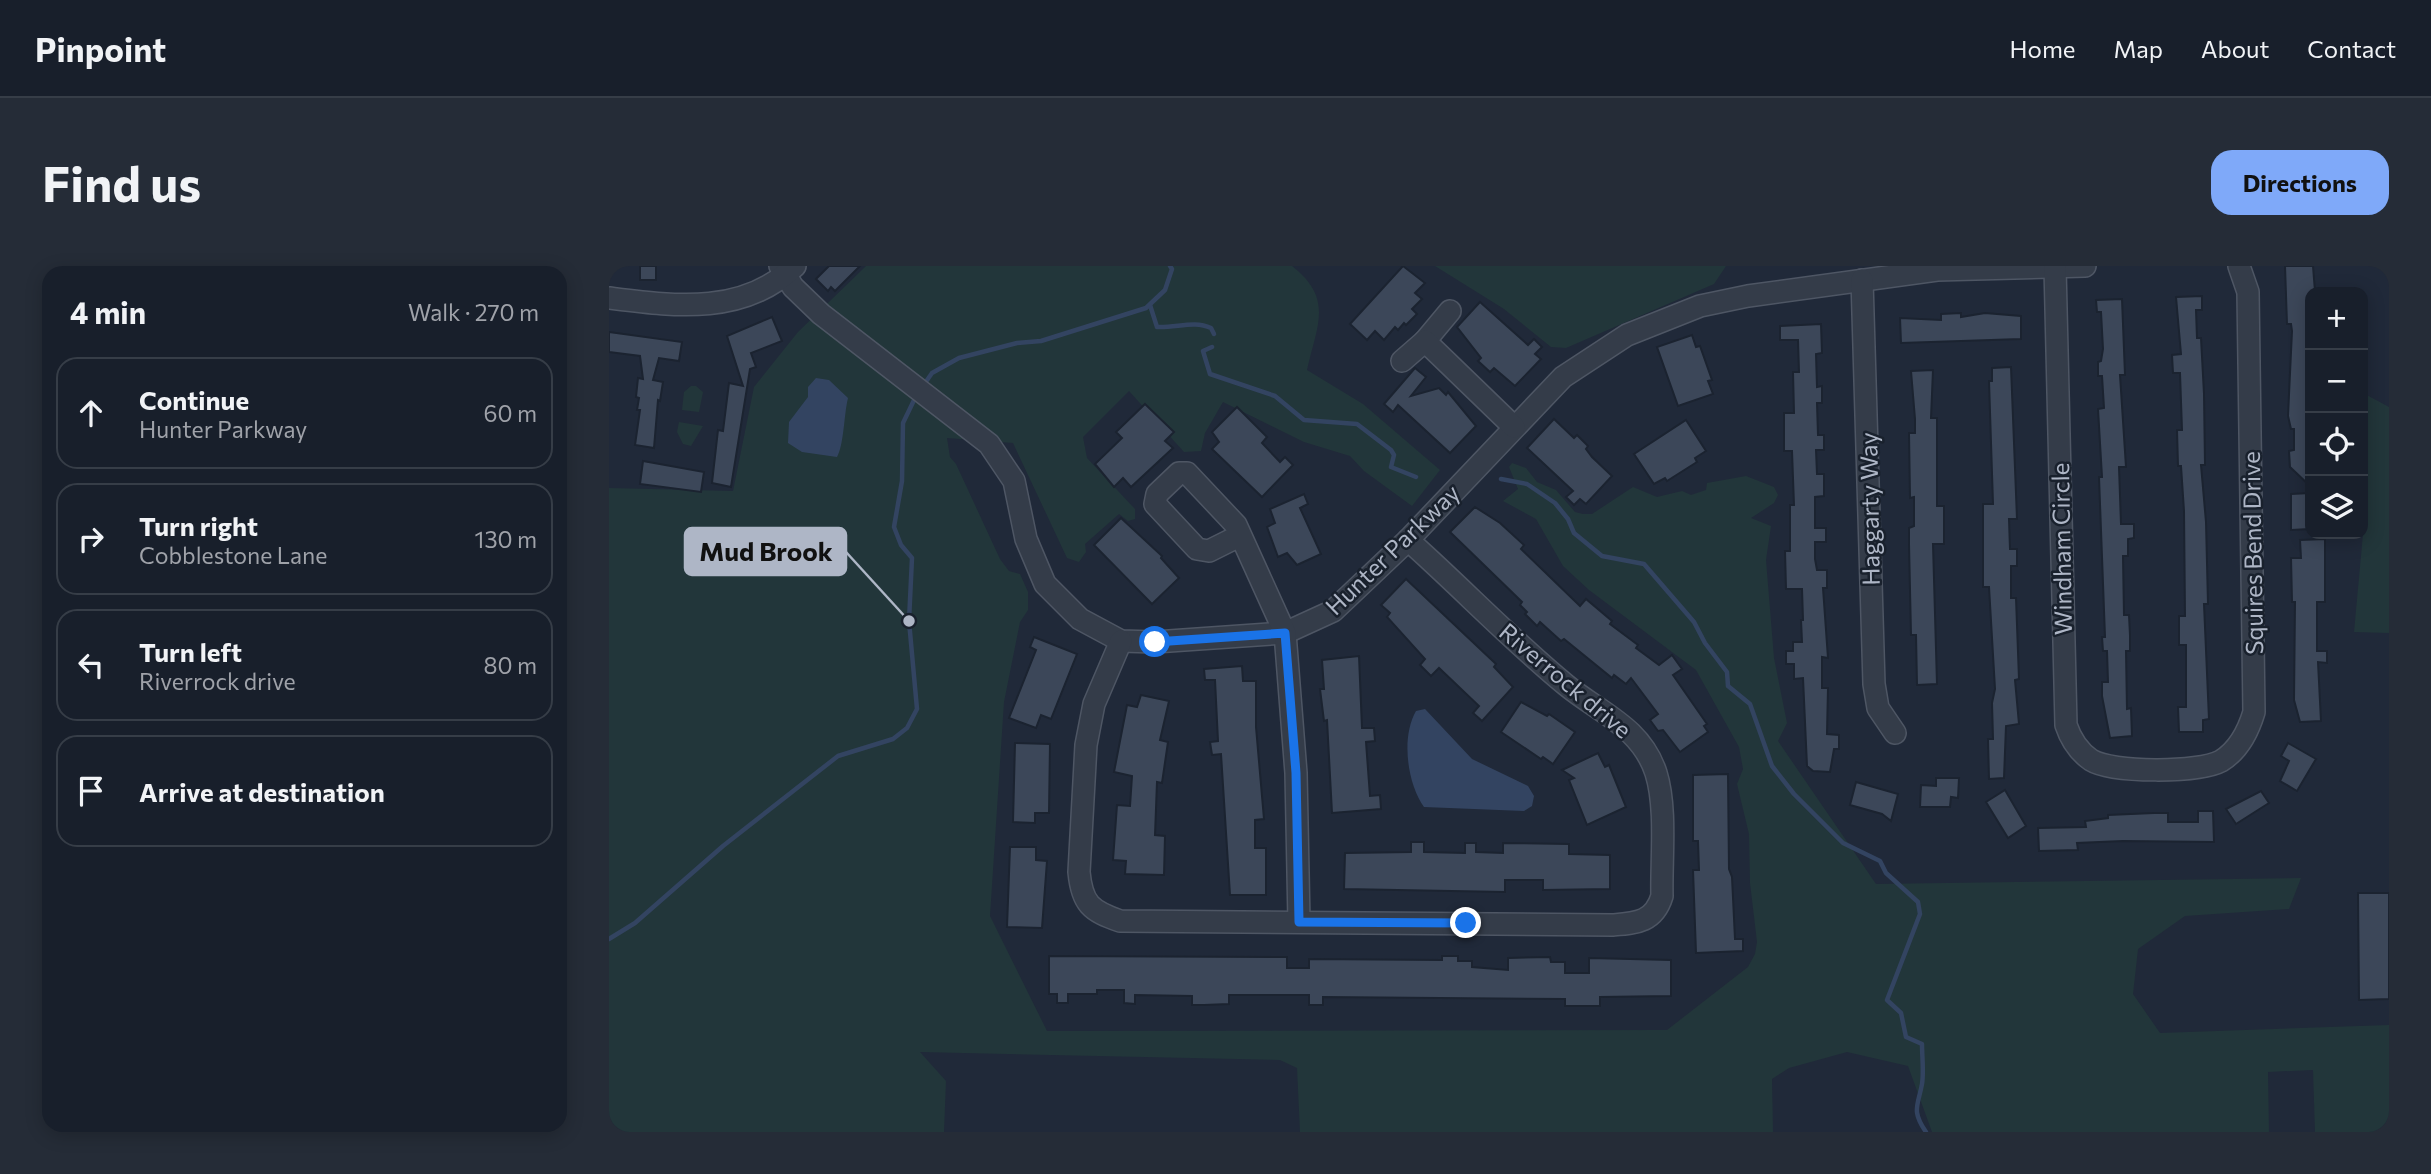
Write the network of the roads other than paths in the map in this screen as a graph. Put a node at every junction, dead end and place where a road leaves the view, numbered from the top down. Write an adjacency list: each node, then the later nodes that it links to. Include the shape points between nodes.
1 (2085, 266): 3 (street, Hunter Parkway)
2 (2239, 266): 16 (street, Squires Bend Drive, via 2248,292 2254,712 2246,735 2219,762)
3 (2055, 267): 5 (street, Hunter Parkway, via 1937,270); 16 (street, Windham Circle, via 2066,725 2076,746 2099,764)
4 (787, 269): 6 (street, via 761,289 707,306); 14 (street, Hunter Parkway, via 793,287 821,314 989,444 1014,481 1026,539 1045,584 1080,618)
5 (1862, 280): 10 (street, Hunter Parkway, via 1700,306 1627,335 1563,377); 15 (street, Haggarty Way, via 1875,697)
6 (609, 298)
7 (1450, 311): 8 (street)
8 (1425, 341): 9 (street); 10 (street)
9 (1402, 361)
10 (1514, 427): 12 (street, Hunter Parkway)
11 (1239, 536): 13 (street)
12 (1408, 540): 13 (street, Hunter Parkway, via 1333,611); 17 (street, Riverrock drive, via 1567,686 1633,734 1656,773 1660,794 1662,897 1650,918 1613,925)
13 (1285, 633): 14 (street, Hunter Parkway); 17 (street, via 1296,773)
14 (1121, 640): 17 (street, via 1094,704 1086,745 1081,891 1095,912 1119,921)
15 (1895, 733)
16 (2152, 768)
17 (1299, 922)

